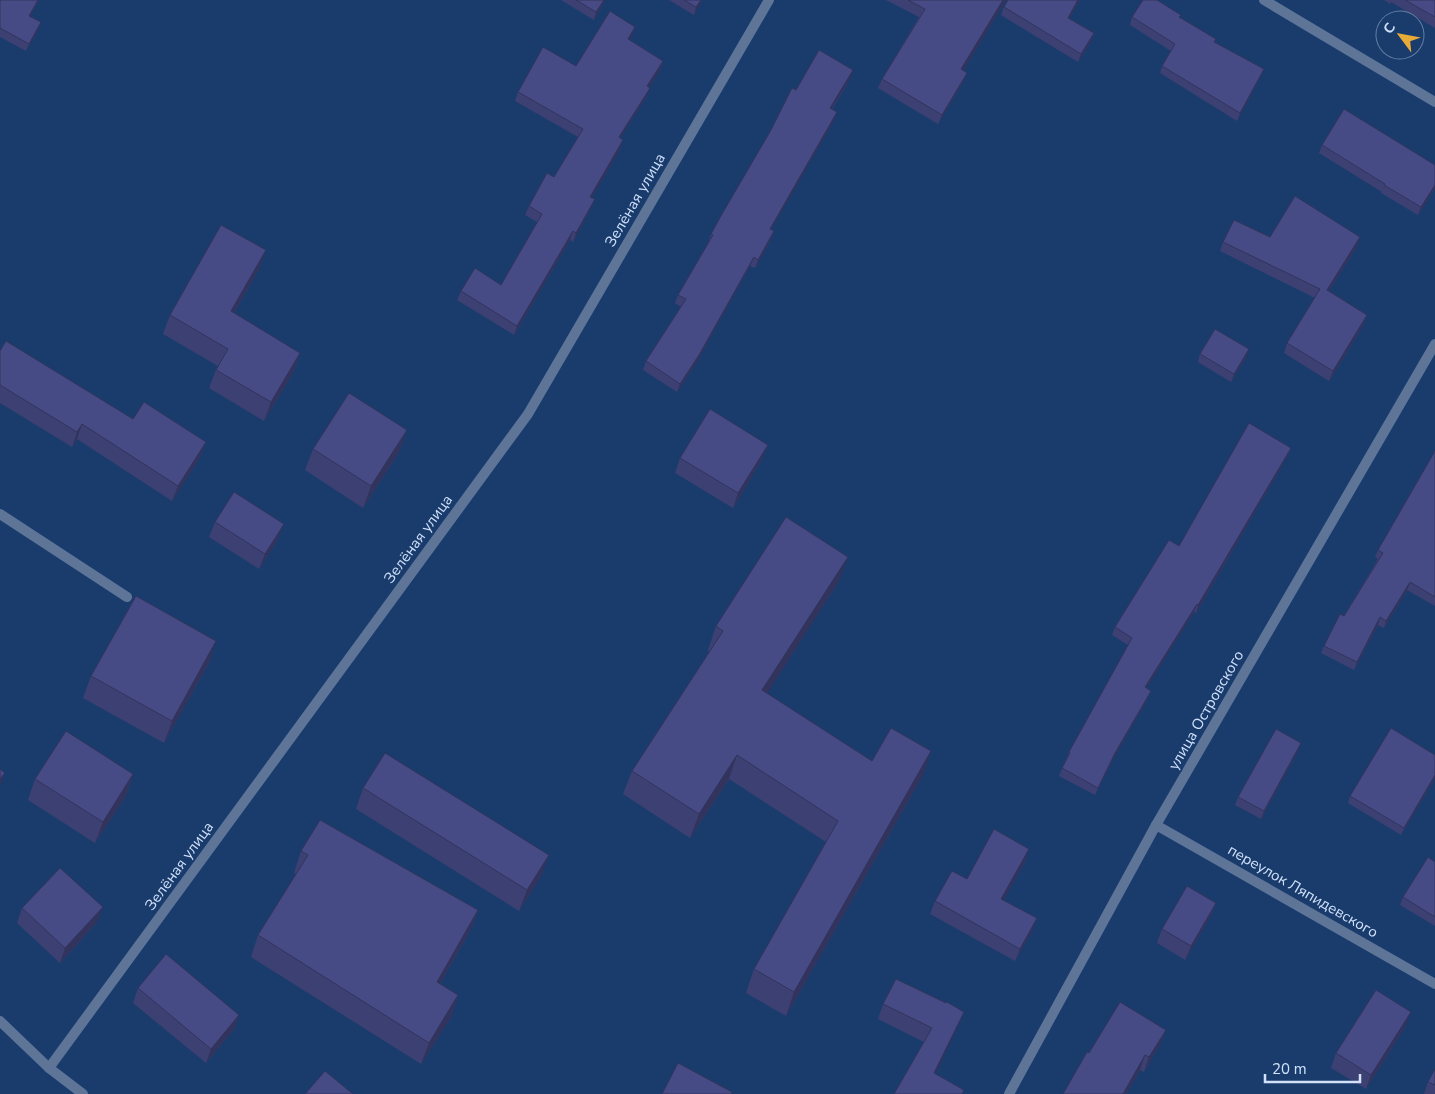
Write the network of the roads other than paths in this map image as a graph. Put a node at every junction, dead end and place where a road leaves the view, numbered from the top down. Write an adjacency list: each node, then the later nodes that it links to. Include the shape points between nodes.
1 (769, 0): 10 (street, Зелёная улица, via 528,414)
2 (1264, 0): 3 (street)
3 (1435, 102)
4 (1435, 344): 7 (street, улица Островского)
5 (0, 514): 6 (street)
6 (127, 597)
7 (1156, 825): 8 (street, переулок Ляпидевского); 12 (street, улица Островского)
8 (1435, 984)
9 (0, 1021): 10 (street)
10 (49, 1068): 11 (street)
11 (83, 1094)
12 (1009, 1094)

